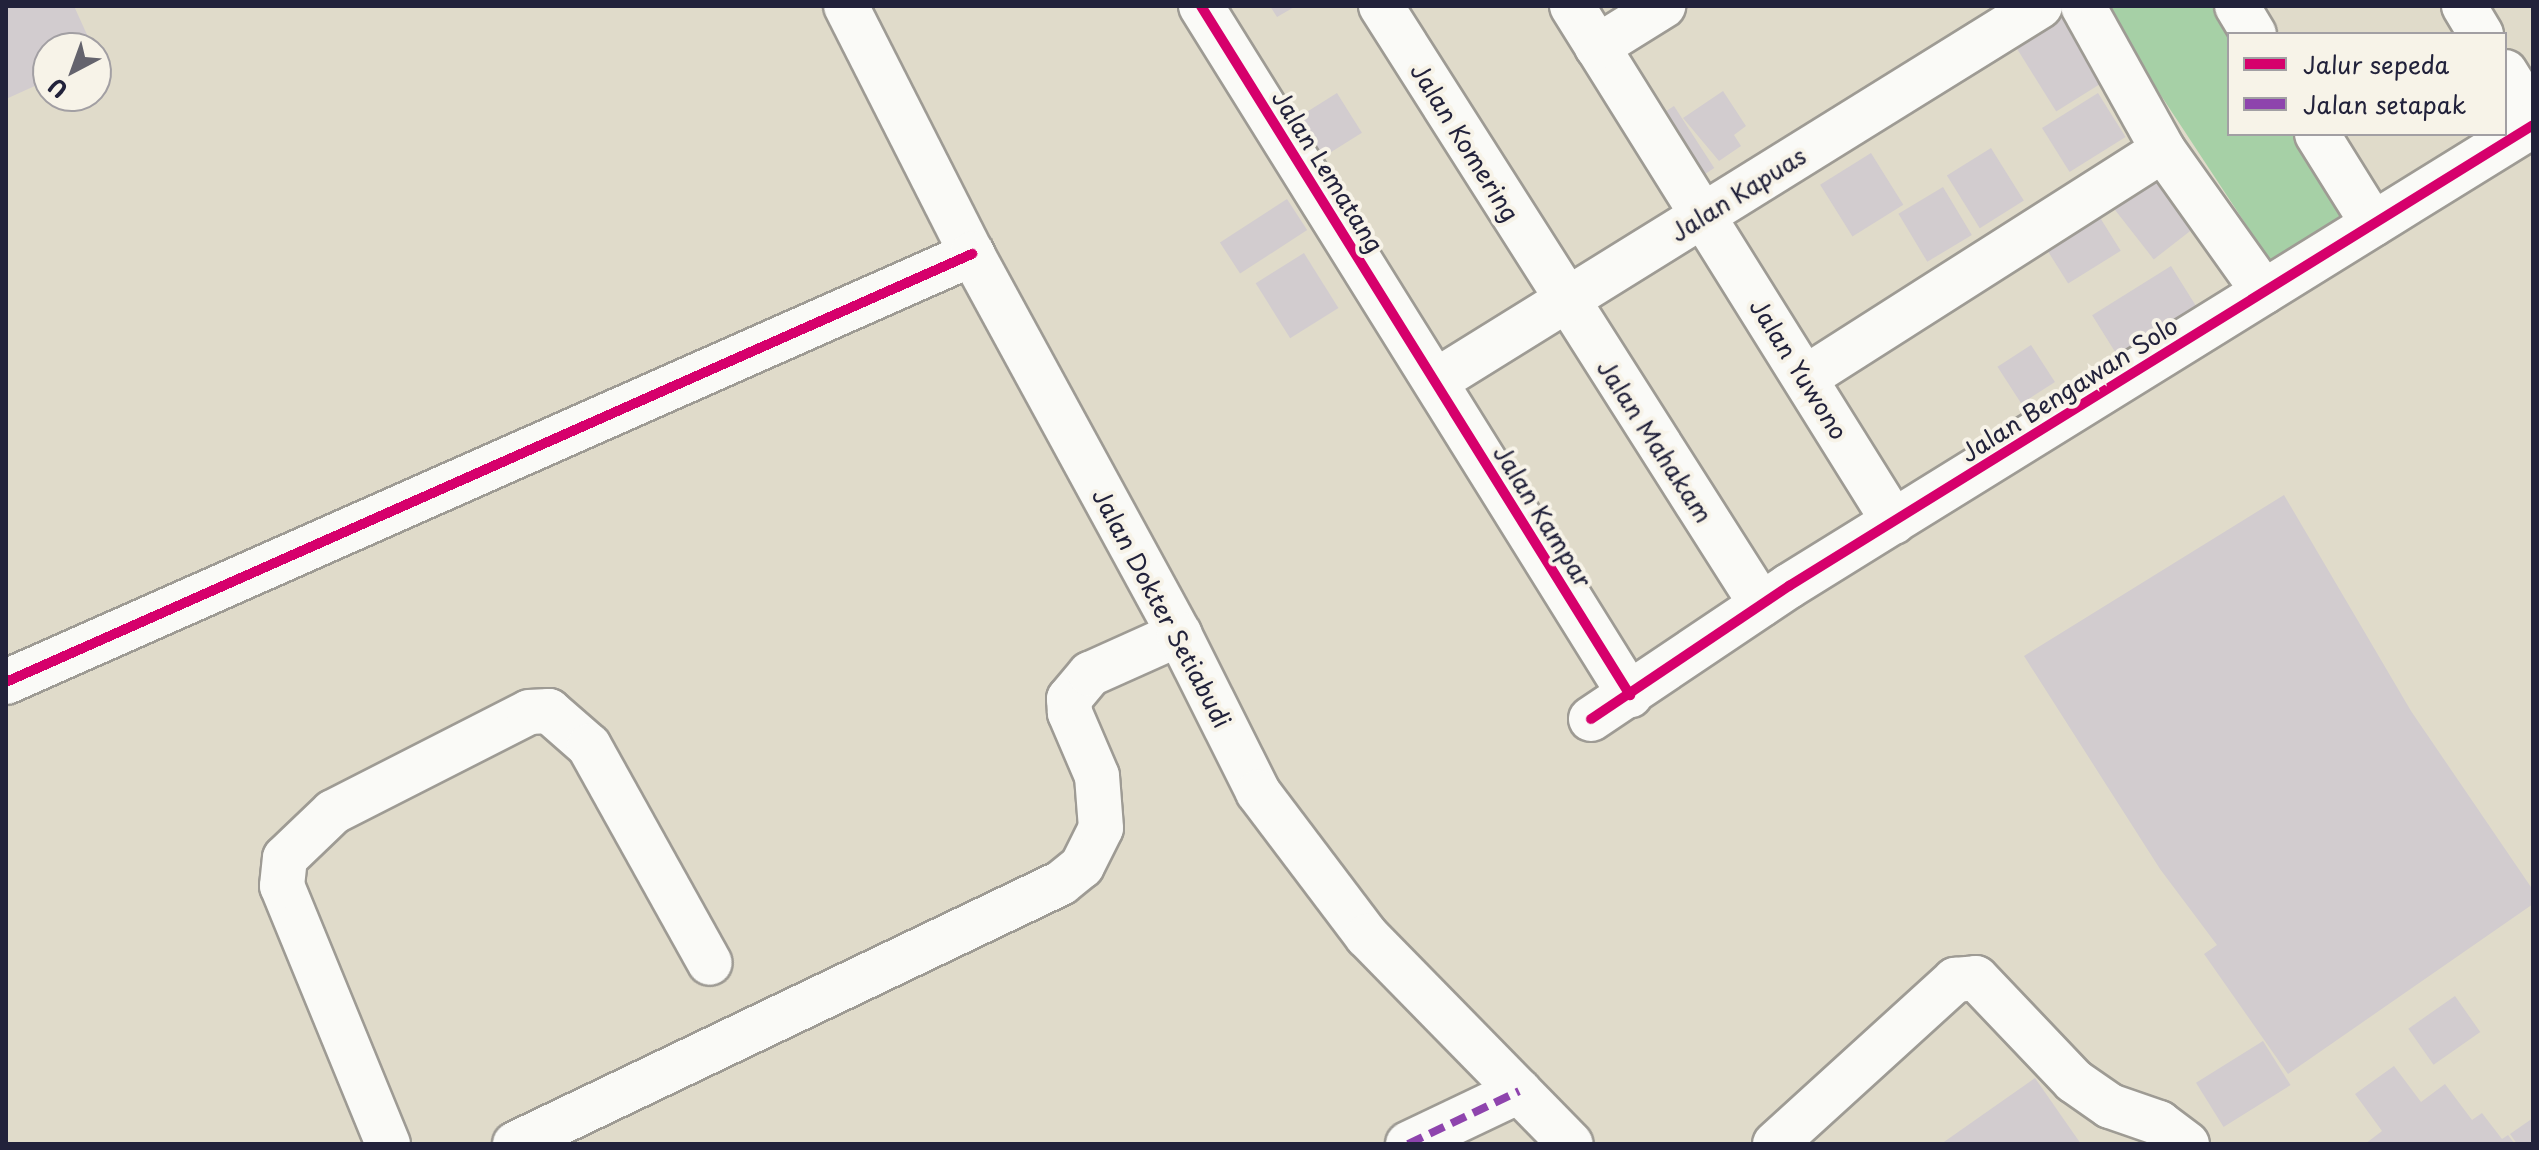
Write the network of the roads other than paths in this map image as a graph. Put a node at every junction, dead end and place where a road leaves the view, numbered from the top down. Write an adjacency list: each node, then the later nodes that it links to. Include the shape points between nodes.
1 (846, 6): 21 (main road, Jalan Dokter Setiabudi)
2 (1201, 6): 24 (main road, Jalan Lematang)
3 (1381, 6): 22 (main road, Jalan Komering)
4 (1572, 6): 13 (main road, Jalan Yuwono)
5 (1663, 6): 13 (main road)
6 (1988, 6): 19 (main road, Jalan Kapuas)
7 (2040, 6): 19 (main road, Jalan Kapuas)
8 (2083, 6): 18 (main road)
9 (2237, 6): 11 (main road)
10 (2464, 6): 12 (main road)
11 (2253, 32)
12 (2480, 32)
13 (1597, 47): 19 (main road, Jalan Yuwono)
14 (2507, 75): 15 (main road)
15 (2533, 117)
16 (2533, 125): 20 (main road, Jalan Bengawan Solo)
17 (2318, 136): 20 (main road)
18 (2163, 150): 23 (main road); 25 (main road)
19 (1696, 204): 22 (main road, Jalan Kapuas); 25 (main road, Jalan Yuwono)
20 (2373, 224): 23 (main road, Jalan Bengawan Solo)
21 (972, 254): 28 (main road, Jalan Dokter Setiabudi); 29 (main road)
22 (1557, 289): 24 (main road, Jalan Kapuas); 27 (main road, Jalan Mahakam)
23 (2264, 292): 26 (main road, Jalan Bengawan Solo)
24 (1429, 370): 30 (main road, Jalan Kampar)
25 (1805, 378): 26 (main road, Jalan Yuwono)
26 (1894, 522): 27 (main road, Jalan Bengawan Solo)
27 (1761, 604): 30 (main road, Jalan Bengawan Solo)
28 (1179, 634): 33 (main road, Jalan Dokter Setiabudi, via 1258,792 1314,872 1367,936); 35 (main road, via 1090,674 1069,699 1097,776 1101,828 1082,866 1061,883)
29 (6, 682)
30 (1630, 695): 31 (main road, Jalan Bengawan Solo)
31 (1591, 719)
32 (710, 963): 34 (main road, via 589,746 549,711 529,712 333,812 285,858 282,886)
33 (1519, 1091): 36 (main road); 37 (main road, Jalan Dokter Setiabudi)
34 (388, 1144)
35 (515, 1144)
36 (1408, 1144)
37 (1571, 1144)
38 (1775, 1144): 39 (main road, via 1955,980 1976,978 2074,1081 2110,1106 2159,1123)
39 (2187, 1144)

